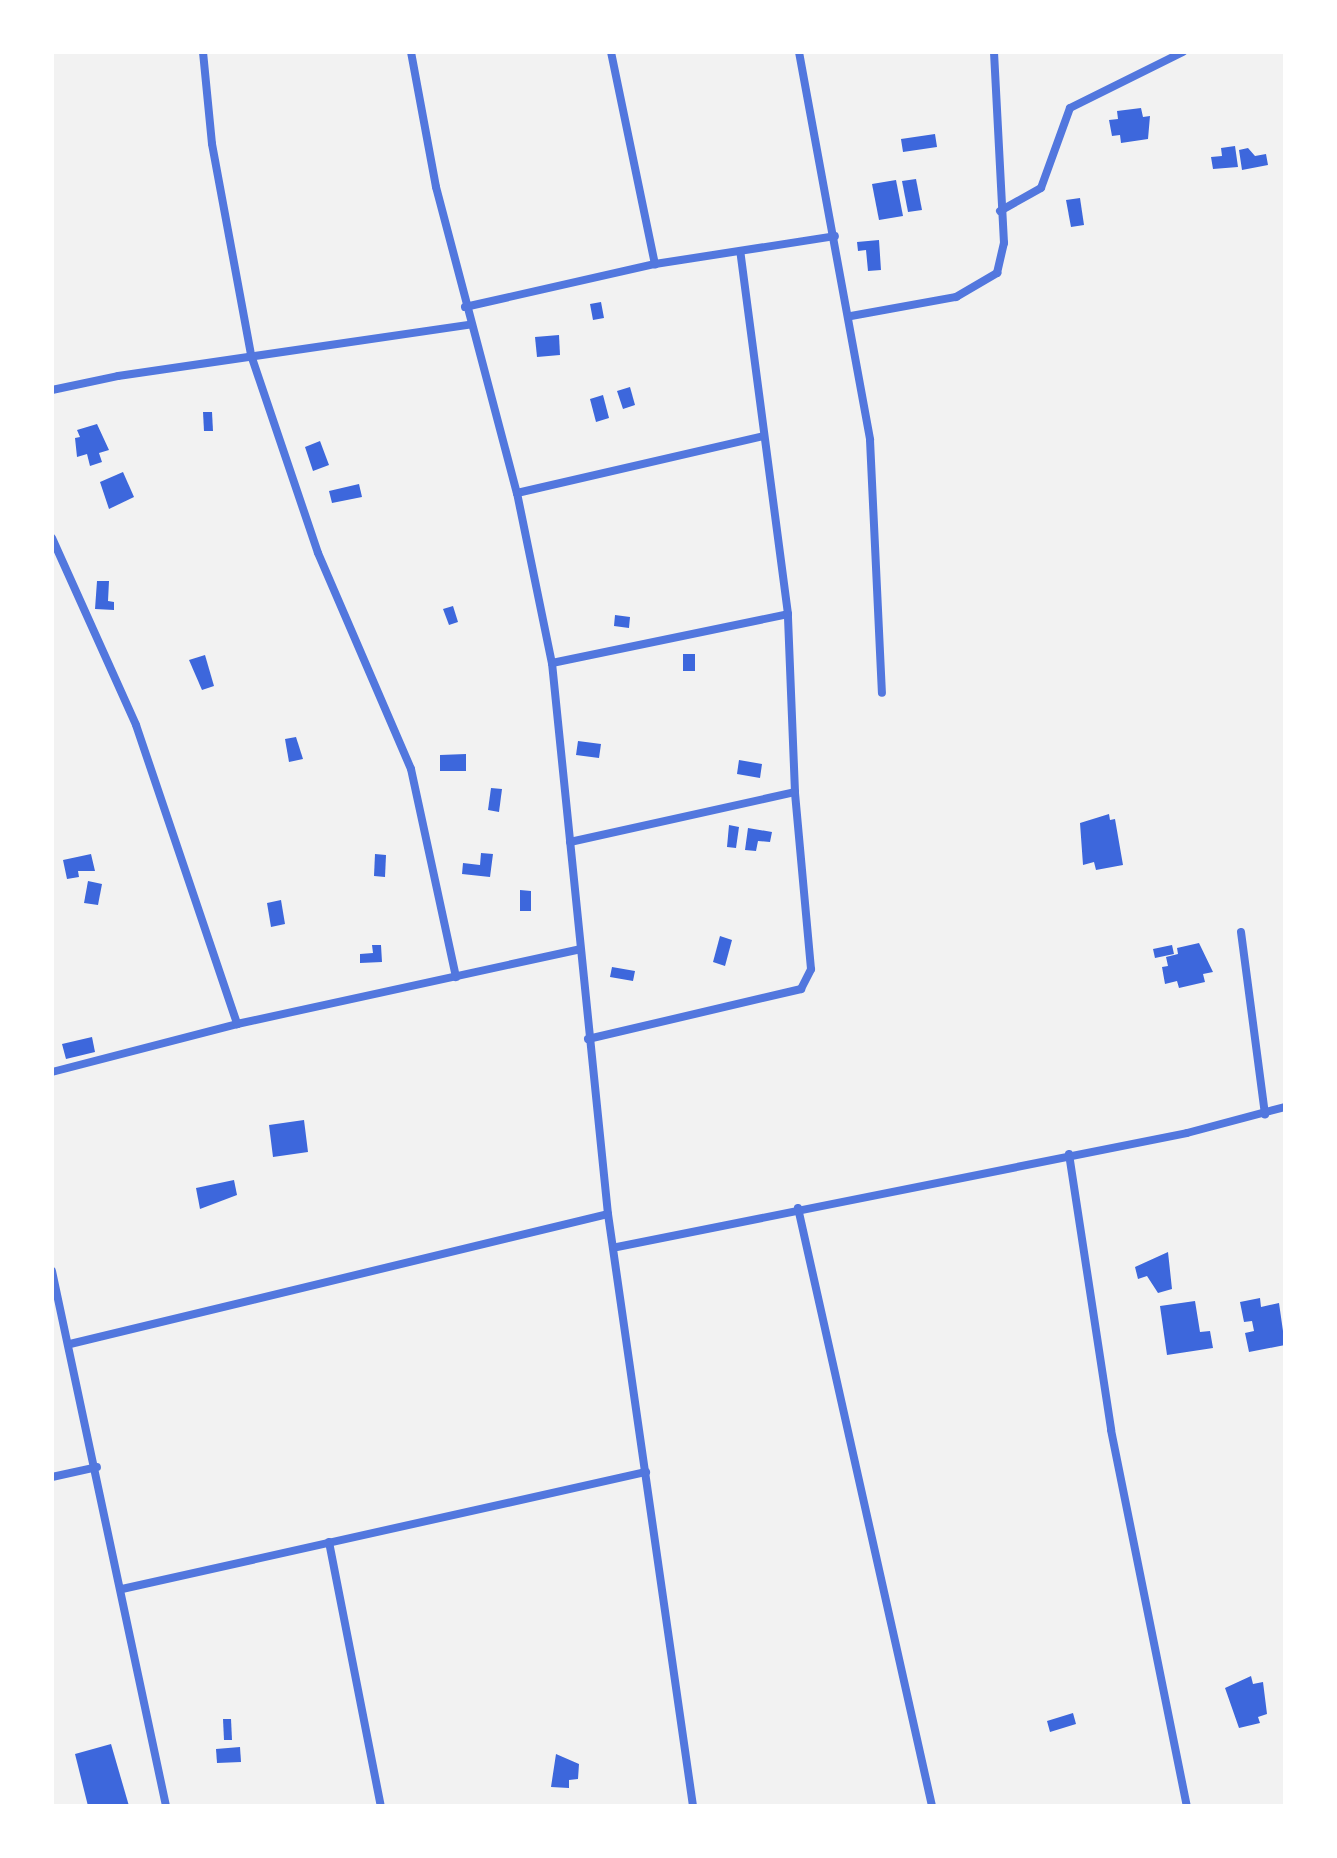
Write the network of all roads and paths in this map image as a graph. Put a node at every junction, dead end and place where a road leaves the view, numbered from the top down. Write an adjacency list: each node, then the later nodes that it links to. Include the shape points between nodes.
1 (203, 52): 14 (street, via 212,144)
2 (411, 52): 11 (street)
3 (611, 52): 10 (street)
4 (799, 52): 8 (street)
5 (994, 52): 7 (street)
6 (1183, 52): 7 (street, via 1070,108 1041,188)
7 (1000, 211): 12 (street, via 1003,262 976,289)
8 (835, 236): 9 (street); 12 (street)
9 (740, 251): 10 (street); 16 (street)
10 (655, 264): 11 (street)
11 (465, 307): 13 (street)
12 (851, 316): 21 (street, via 876,512)
13 (468, 325): 14 (street); 17 (street)
14 (251, 355): 15 (street); 26 (street, via 318,553 411,769)
15 (52, 390)
16 (764, 436): 17 (street); 19 (street)
17 (517, 493): 20 (street)
18 (52, 538): 27 (street, via 136,725)
19 (788, 614): 20 (street); 22 (street)
20 (552, 663): 23 (street)
21 (882, 693)
22 (795, 792): 23 (street); 28 (street, via 811,969 801,989)
23 (570, 842): 25 (street)
24 (1241, 932): 31 (street)
25 (580, 949): 26 (street); 28 (street)
26 (456, 977): 27 (street)
27 (237, 1024): 29 (street)
28 (588, 1039): 34 (street)
29 (52, 1072)
30 (1285, 1107): 31 (street)
31 (1265, 1114): 32 (street)
32 (1069, 1154): 33 (street); 47 (street, via 1114,1446)
33 (798, 1208): 35 (street); 46 (street)
34 (608, 1214): 35 (street); 37 (street)
35 (617, 1247): 39 (street)
36 (52, 1271): 37 (street)
37 (70, 1344): 38 (street)
38 (97, 1467): 40 (street); 42 (street)
39 (646, 1472): 41 (street); 45 (street)
40 (52, 1477)
41 (329, 1542): 42 (street); 44 (street)
42 (122, 1589): 43 (street)
43 (166, 1806)
44 (381, 1806)
45 (693, 1806)
46 (932, 1806)
47 (1187, 1806)

